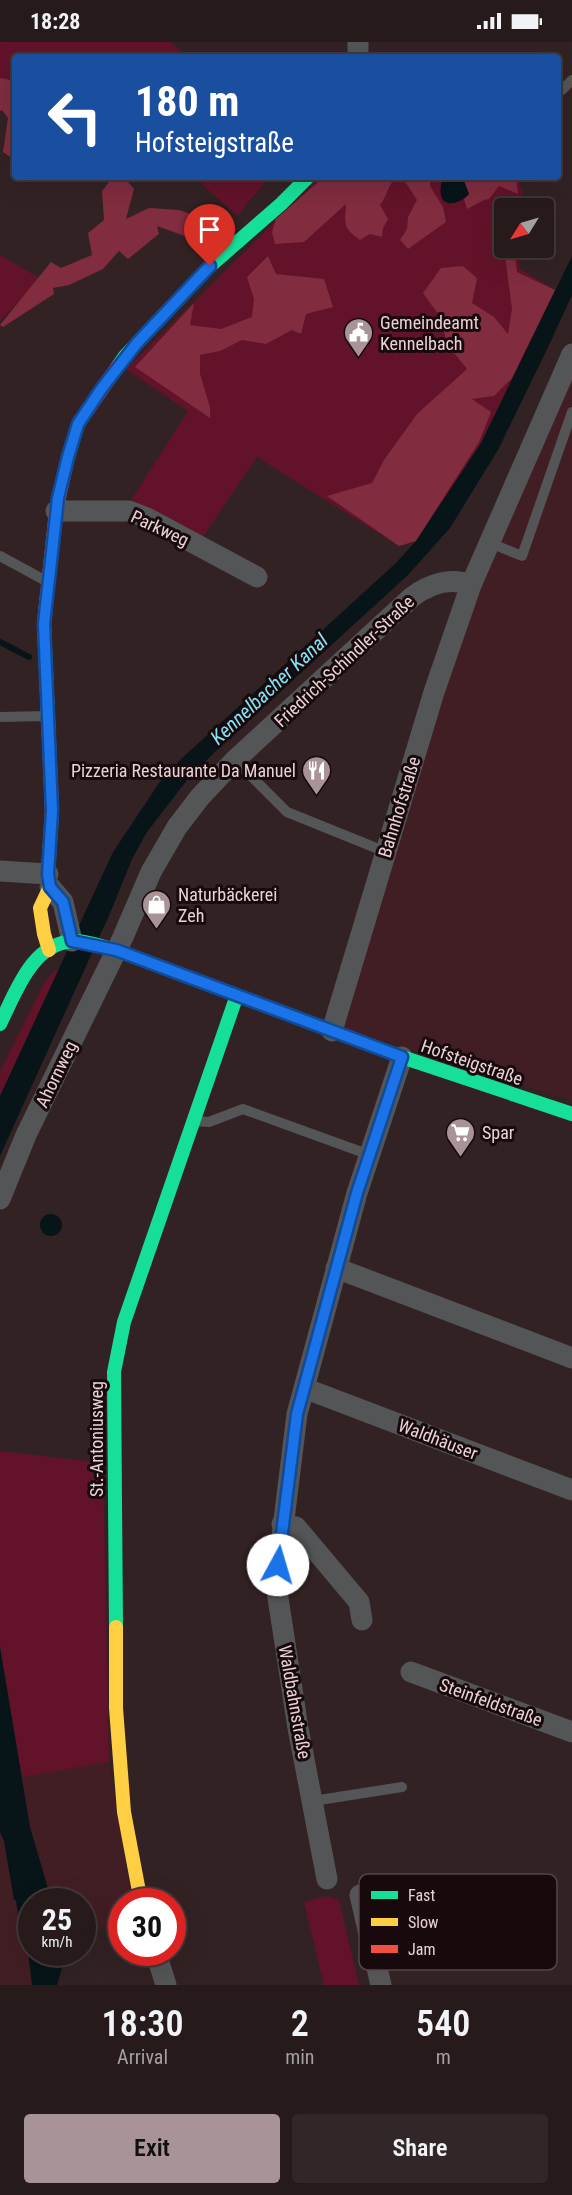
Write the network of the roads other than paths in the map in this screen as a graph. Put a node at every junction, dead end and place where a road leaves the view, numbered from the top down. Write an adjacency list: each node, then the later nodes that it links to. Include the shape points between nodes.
1 (572, 80): 2 (lane)
2 (562, 90)
3 (305, 180): 7 (street, via 210,266 119,364 78,424)
4 (572, 354): 6 (street)
5 (572, 412): 6 (lane)
6 (553, 428): 8 (street); 8 (lane, via 522,556)
7 (56, 511): 10 (street, Parkweg, via 129,511); 11 (street)
8 (488, 542): 12 (street)
9 (0, 556): 11 (lane)
10 (257, 577)
11 (49, 583): 13 (street, via 44,624)
12 (471, 585): 15 (street, Friedrich-Schindler-Straße, via 439,583 412,597); 16 (street, Bahnhofstraße)
13 (48, 716): 14 (lane); 18 (street, via 52,811)
14 (0, 717)
15 (235, 760): 16 (lane, via 287,812); 20 (street, Friedrich-Schindler-Straße, via 177,827 151,872)
16 (386, 852): 23 (street, Bahnhofstraße)
17 (0, 871): 18 (street)
18 (49, 880): 19 (street, via 63,902)
19 (59, 946): 20 (street, Hofsteigstraße); 22 (street, via 40,955 32,964)
20 (116, 950): 21 (street, Hofsteigstraße); 28 (street, Ahornweg, via 26,1135)
21 (237, 995): 23 (street, Hofsteigstraße); 26 (street, St.-Antoniusweg)
22 (0, 1024)
23 (332, 1031): 24 (street, Hofsteigstraße)
24 (402, 1057): 25 (street, Hofsteigstraße); 27 (street, Waldbahnstraße)
25 (572, 1114)
26 (193, 1120): 27 (lane, via 209,1122 243,1109); 40 (street, St.-Antoniusweg, via 124,1322 114,1372 116,1708 124,1812)
27 (370, 1155): 29 (street, Waldbahnstraße)
28 (0, 1199)
29 (336, 1268): 30 (street); 31 (street, Waldbahnstraße)
30 (572, 1358)
31 (304, 1388): 32 (street, Waldhäuser); 33 (street, Waldbahnstraße)
32 (572, 1490)
33 (282, 1524): 34 (street, via 296,1527 359,1602); 38 (street, Waldbahnstraße, via 276,1585)
34 (362, 1620)
35 (411, 1672): 36 (street, Steinfeldstraße)
36 (572, 1732)
37 (402, 1787): 38 (lane)
38 (313, 1801): 39 (street, Waldbahnstraße)
39 (327, 1879)
40 (138, 1888)
41 (160, 1966): 43 (street)
42 (378, 1970): 44 (street)
43 (166, 1985)
44 (381, 1985)

